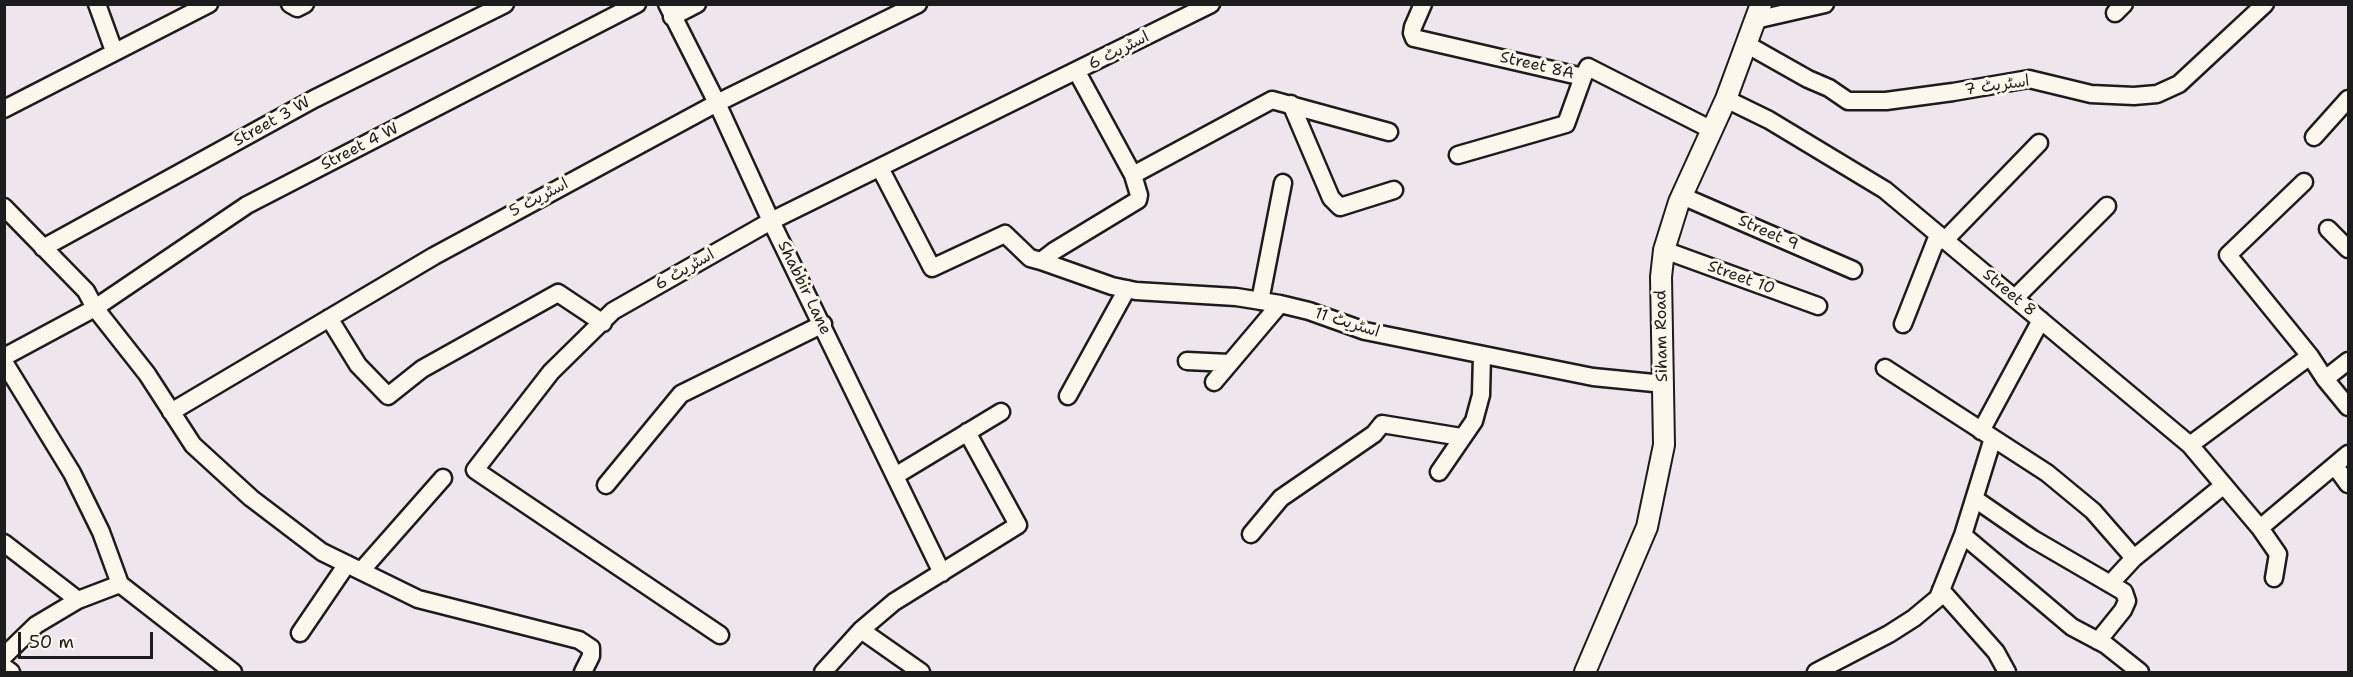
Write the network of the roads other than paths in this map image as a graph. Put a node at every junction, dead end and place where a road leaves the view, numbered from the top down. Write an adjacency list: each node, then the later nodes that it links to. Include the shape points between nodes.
1 (97, 4): 16 (street)
2 (290, 4): 3 (street, via 297,8)
3 (305, 4)
4 (506, 4): 40 (street, Street 3 W, via 314,99)
5 (637, 4): 50 (street, Street 4 W, via 247,205)
6 (697, 4): 13 (street)
7 (918, 4): 21 (street, اسٹریٹ 5)
8 (1211, 4): 17 (street, اسٹریٹ 6)
9 (1423, 4): 18 (street, Street 8A, via 1413,27 1414,38)
10 (1825, 4): 14 (street)
11 (2265, 4): 15 (street, اسٹریٹ 7, via 2179,84 2157,94 2134,96 2091,94 2029,79 1919,96 1848,101)
12 (210, 5): 16 (street)
13 (669, 10): 21 (street, Shabbir Lane)
14 (1758, 12): 15 (street, Siham Road)
15 (1746, 44): 19 (street, Siham Road)
16 (114, 51): 23 (street)
17 (1077, 72): 29 (street, اسٹریٹ 6); 30 (street)
18 (1583, 77): 24 (street, Street 8A, via 1588,67); 28 (street, via 1566,124)
19 (1726, 99): 24 (street, Siham Road); 39 (street, Street 8, via 1769,120 1885,190)
20 (2349, 99): 26 (street)
21 (717, 104): 37 (street, Shabbir Lane); 51 (street, اسٹریٹ 5, via 434,256)
22 (1291, 104): 25 (street); 30 (street, via 1272,100); 33 (street, via 1332,198 1340,207)
23 (4, 109)
24 (1712, 130): 34 (street, Siham Road)
25 (1389, 132)
26 (2314, 137)
27 (2039, 143): 39 (street)
28 (1458, 155)
29 (880, 168): 37 (street, اسٹریٹ 6); 43 (street, اسٹریٹ 11, via 933,268 1005,234 1030,258)
30 (1132, 175): 43 (street, via 1139,189 1138,200)
31 (2304, 182): 57 (street, via 2228,255)
32 (1283, 183): 47 (street)
33 (1394, 190)
34 (1682, 196): 42 (street, Siham Road); 44 (street, Street 9)
35 (2107, 206): 46 (street)
36 (4, 207): 40 (street)
37 (771, 221): 53 (street, اسٹریٹ 6, via 613,311); 54 (street, Shabbir Lane)
38 (2328, 229): 41 (street)
39 (1941, 238): 46 (street, Street 8); 55 (street)
40 (43, 248): 50 (street, via 86,291)
41 (2349, 249)
42 (1664, 250): 49 (street, Street 10); 66 (street, Siham Road)
43 (1044, 258): 45 (street, اسٹریٹ 11)
44 (1853, 270)
45 (1127, 289): 47 (street, اسٹریٹ 11); 67 (street)
46 (2016, 297): 52 (street, Street 8)
47 (1260, 301): 48 (street, اسٹریٹ 11)
48 (1280, 304): 56 (street, اسٹریٹ 11, via 1365,331); 62 (street)
49 (1818, 306)
50 (95, 308): 58 (street, Street 4 W); 69 (street, via 147,374)
51 (329, 318): 53 (street, via 358,365 388,396 422,369 558,293); 69 (street, اسٹریٹ 5)
52 (2041, 320): 72 (street); 74 (street, Street 8)
53 (603, 323): 98 (street, اسٹریٹ 6, via 552,372 476,470)
54 (823, 324): 78 (street, Shabbir Lane); 81 (street, via 681,394)
55 (1904, 324)
56 (1482, 355): 66 (street, اسٹریٹ 11, via 1593,378); 73 (street, via 1478,409)
57 (2310, 356): 64 (street); 74 (street)
58 (4, 357)
59 (1187, 361): 62 (street)
60 (2349, 361): 64 (street)
61 (4, 362): 92 (street, via 72,473 101,532)
62 (1229, 363): 65 (street)
63 (1886, 368): 72 (street)
64 (2325, 379): 68 (street)
65 (1214, 382)
66 (1664, 384): 107 (street, Siham Road, via 1664,445 1647,527)
67 (1068, 396)
68 (2349, 407)
69 (171, 412): 89 (street, via 193,445 251,498 322,552)
70 (1001, 412): 71 (street)
71 (966, 432): 78 (street); 90 (street, via 1018,525)
72 (1987, 435): 83 (street); 88 (street, via 2067,489)
73 (1461, 437): 77 (street); 85 (street, via 1382,424 1374,434 1281,498)
74 (2190, 445): 82 (street, Street 8)
75 (2349, 454): 76 (street)
76 (2335, 466): 80 (street); 84 (street)
77 (1438, 472)
78 (895, 476): 90 (street, Shabbir Lane)
79 (443, 478): 89 (street)
80 (2349, 484)
81 (606, 485)
82 (2224, 485): 84 (street, Street 8); 88 (street)
83 (1975, 499): 86 (street); 93 (street)
84 (2260, 528): 91 (street, Street 8, via 2278,554)
85 (1251, 534)
86 (1964, 535): 94 (street); 99 (street, via 2072,627)
87 (4, 543): 95 (street)
88 (2134, 558): 93 (street)
89 (354, 567): 97 (street); 104 (street, via 418,599 579,640 591,648)
90 (942, 573): 96 (street, via 894,602)
91 (2274, 578)
92 (120, 584): 95 (street); 103 (street)
93 (2110, 584): 99 (street, via 2124,592 2127,601)
94 (1941, 591): 108 (street, via 1914,618); 109 (street, via 1995,652)
95 (78, 600): 100 (street, via 36,625)
96 (861, 630): 105 (street); 106 (street)
97 (300, 633)
98 (720, 636)
99 (2098, 641): 110 (street)
100 (4, 656)
101 (4, 667): 102 (street)
102 (11, 672)
103 (233, 672)
104 (583, 672)
105 (823, 672)
106 (921, 672)
107 (1585, 672)
108 (1816, 672)
109 (2007, 672)
110 (2140, 672)

